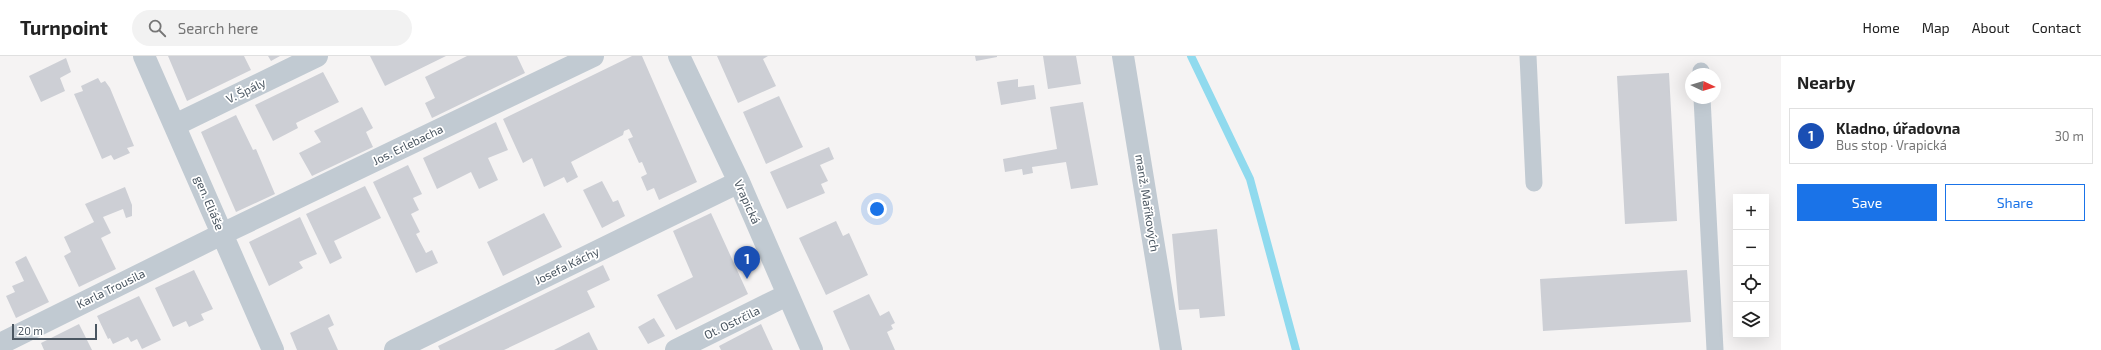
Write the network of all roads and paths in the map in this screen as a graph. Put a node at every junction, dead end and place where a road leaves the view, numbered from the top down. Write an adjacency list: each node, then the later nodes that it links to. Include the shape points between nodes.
1 (144, 56): 8 (street, gen. Eliáše)
2 (318, 56): 8 (street, V. Špály)
3 (593, 56): 11 (street, Jos. Erlebacha)
4 (679, 56): 9 (street, Vrapická)
5 (1123, 56): 18 (street, manž. Maříkových)
6 (1528, 56): 10 (lane)
7 (1702, 104): 19 (lane)
8 (175, 125): 11 (street, gen. Eliáše)
9 (739, 182): 12 (street, Vrapická); 15 (street, Josefa Káchy)
10 (1534, 183)
11 (222, 234): 13 (street, Karla Trousila); 14 (street, gen. Eliáše)
12 (787, 295): 16 (street, Ot. Ostrčila); 17 (street, Vrapická)
13 (0, 344)
14 (273, 350)
15 (395, 350)
16 (676, 350)
17 (812, 350)
18 (1172, 350)
19 (1715, 350)

